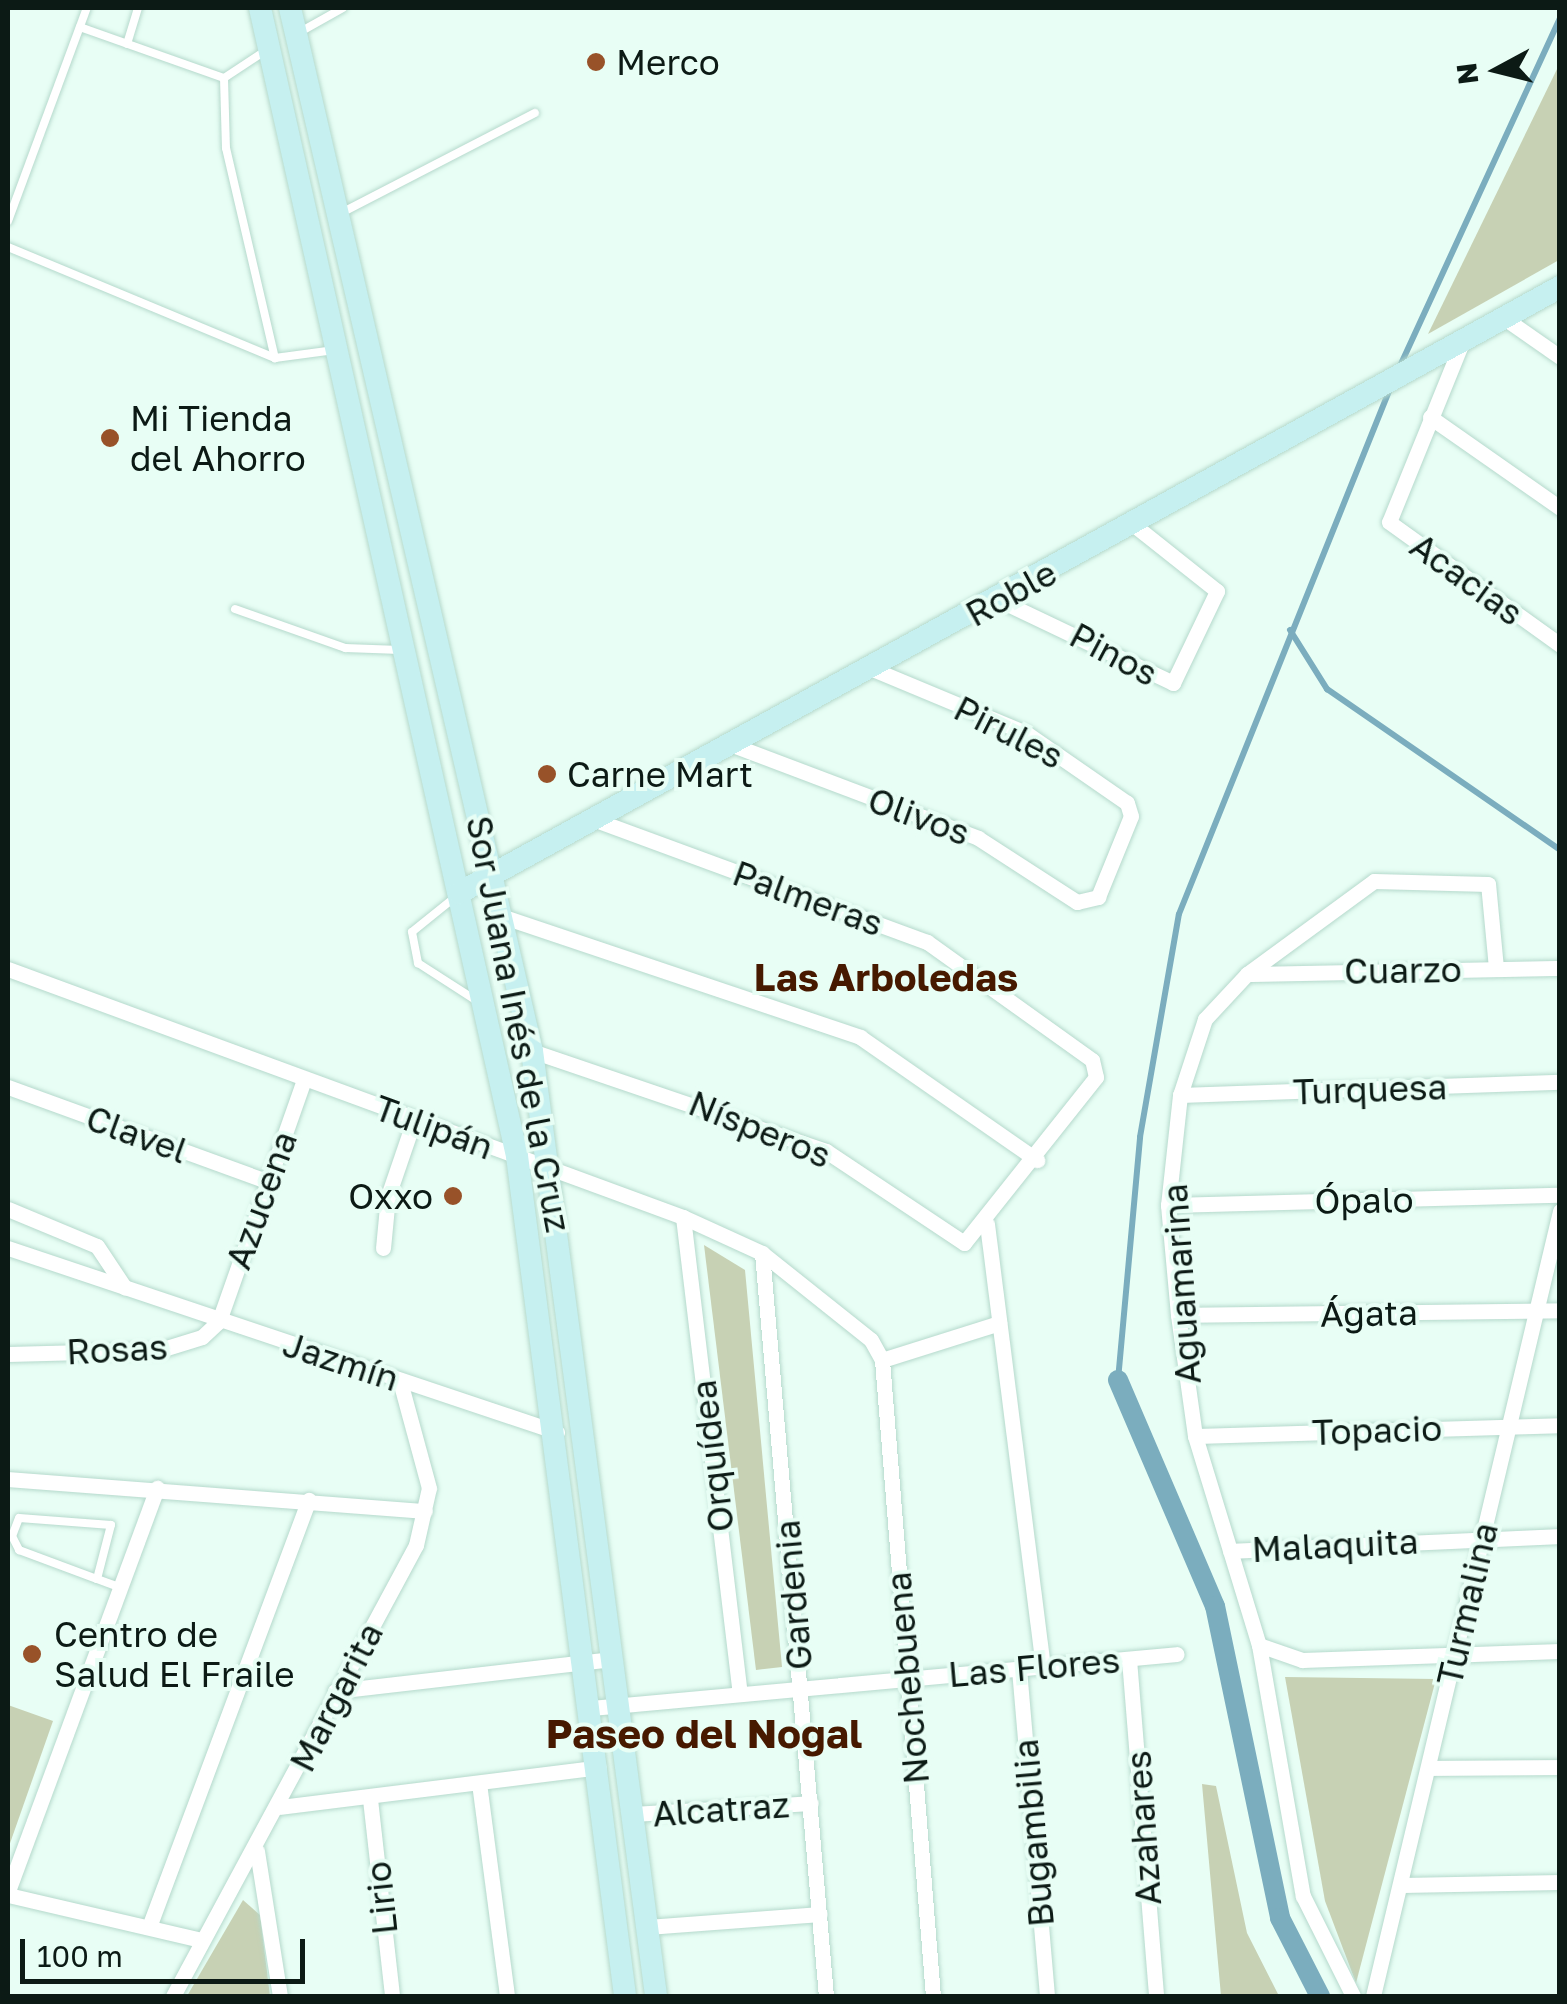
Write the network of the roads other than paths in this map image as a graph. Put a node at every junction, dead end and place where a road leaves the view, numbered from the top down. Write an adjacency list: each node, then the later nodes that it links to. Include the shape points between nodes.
1 (87, 8): 6 (lane)
2 (138, 8): 8 (lane)
3 (260, 8): 9 (main road, Sor Juana Inés de la Cruz)
4 (290, 8): 7 (main road, Sor Juana Inés de la Cruz)
5 (343, 8): 7 (lane)
6 (80, 27): 8 (lane); 13 (lane)
7 (296, 34): 12 (main road, Sor Juana Inés de la Cruz)
8 (127, 44): 10 (lane)
9 (269, 48): 10 (lane); 14 (main road, Sor Juana Inés de la Cruz)
10 (224, 78): 21 (lane, via 224,137)
11 (534, 112): 12 (lane)
12 (337, 215): 14 (main road); 32 (main road, Sor Juana Inés de la Cruz)
13 (8, 221)
14 (308, 222): 19 (main road, Sor Juana Inés de la Cruz)
15 (8, 247): 21 (lane)
16 (1560, 287): 17 (main road, Roble)
17 (1504, 318): 18 (main road, Roble); 20 (street)
18 (1463, 340): 22 (street, Acacias); 24 (main road, Roble)
19 (337, 350): 21 (lane); 28 (main road, Sor Juana Inés de la Cruz)
20 (1560, 357)
21 (275, 358)
22 (1430, 417): 23 (street); 27 (street, Acacias, via 1392,526)
23 (1560, 508)
24 (1134, 524): 25 (main road, Roble); 25 (street, Pinos, via 1217,591 1173,683)
25 (1000, 600): 29 (main road, Roble)
26 (234, 609): 28 (lane, via 346,648)
27 (1560, 646)
28 (404, 650): 33 (main road, Sor Juana Inés de la Cruz)
29 (872, 669): 30 (main road, Roble); 34 (street, Pirules, via 1026,733 1126,803 1131,816)
30 (735, 746): 31 (main road, Roble); 34 (street, Olivos, via 978,838 1077,902)
31 (600, 822): 32 (main road, Roble); 48 (street, Palmeras, via 926,942 1096,1071)
32 (496, 876): 33 (main road, Roble); 35 (main road, Sor Juana Inés de la Cruz)
33 (459, 894): 40 (main road, Sor Juana Inés de la Cruz); 40 (lane, via 412,932 418,963)
34 (1092, 901)
35 (507, 918): 41 (main road, Sor Juana Inés de la Cruz); 48 (street, via 860,1037)
36 (1496, 968): 37 (street, Cuarzo); 39 (street, Cuarzo); 39 (street, Aguamarina, via 1496,898 1488,884 1361,884)
37 (1560, 968)
38 (8, 969): 42 (street, Tulipán)
39 (1247, 974): 45 (street, Aguamarina, via 1195,1034)
40 (486, 1006): 47 (main road, Sor Juana Inés de la Cruz)
41 (532, 1051): 49 (main road, Sor Juana Inés de la Cruz); 56 (street, Nísperos, via 826,1151 969,1242)
42 (304, 1080): 46 (street, Tulipán); 50 (street, Azucena)
43 (1560, 1082): 45 (street, Turquesa)
44 (8, 1087): 50 (street, Clavel)
45 (1180, 1096): 52 (street, Aguamarina)
46 (414, 1120): 47 (street, Tulipán); 58 (street, via 388,1196)
47 (517, 1156): 49 (street, Tulipán); 67 (main road, Sor Juana Inés de la Cruz)
48 (1037, 1160): 56 (street)
49 (552, 1168): 55 (street, Tulipán); 65 (main road, Sor Juana Inés de la Cruz)
50 (266, 1181): 64 (street, Azucena)
51 (1560, 1195): 52 (street, Ópalo)
52 (1168, 1205): 63 (street, Aguamarina)
53 (8, 1209): 60 (street, via 97,1246)
54 (1560, 1211): 61 (street, Turmalina)
55 (684, 1217): 59 (street, Tulipán); 96 (street, Orquídea)
56 (987, 1224): 66 (street)
57 (8, 1248): 60 (street, Jazmín)
58 (384, 1248)
59 (762, 1253): 69 (street, Tulipán, via 871,1340); 94 (street, Gardenia)
60 (125, 1288): 64 (street, Jazmín)
61 (1534, 1310): 62 (street, Ágata); 63 (street, Ágata); 72 (street, Turmalina)
62 (1560, 1310)
63 (1178, 1315): 74 (street, Aguamarina)
64 (218, 1321): 68 (street, Rosas, via 182,1347); 70 (street, Jazmín)
65 (571, 1321): 67 (main road); 89 (main road, Sor Juana Inés de la Cruz)
66 (999, 1323): 69 (street); 91 (street)
67 (542, 1325): 73 (main road, Sor Juana Inés de la Cruz)
68 (8, 1354)
69 (882, 1360): 93 (street, Nochebuena)
70 (400, 1381): 73 (street, Jazmín); 78 (street, Margarita, via 427,1464)
71 (1560, 1425): 72 (street, Topacio)
72 (1508, 1426): 74 (street, Topacio); 80 (street, Turmalina)
73 (558, 1432): 90 (main road, Sor Juana Inés de la Cruz)
74 (1195, 1436): 81 (street, Aguamarina)
75 (8, 1479): 76 (street)
76 (158, 1488): 77 (street); 83 (street)
77 (309, 1500): 78 (street); 112 (street)
78 (425, 1511): 95 (street, Margarita)
79 (1560, 1536): 80 (street, Malaquita)
80 (1481, 1538): 81 (street, Malaquita); 86 (street, Turmalina)
81 (1230, 1551): 84 (street, Aguamarina)
82 (97, 1579): 82 (lane, via 19,1550 12,1536 19,1518 110,1525); 83 (lane)
83 (120, 1587): 110 (street)
84 (1260, 1645): 86 (street, via 1302,1660); 125 (street, Aguamarina, via 1303,1896)
85 (1560, 1651): 86 (street)
86 (1456, 1652): 101 (street, Turmalina)
87 (1177, 1654): 88 (street, Las Flores)
88 (1130, 1658): 91 (street, Las Flores); 124 (street, Azahares)
89 (612, 1659): 90 (street); 97 (main road, Sor Juana Inés de la Cruz)
90 (585, 1661): 95 (street); 98 (main road, Sor Juana Inés de la Cruz)
91 (1043, 1666): 92 (street, Las Flores)
92 (1018, 1669): 93 (street, Las Flores); 123 (street, Bugambilia)
93 (908, 1679): 94 (street, Las Flores); 122 (street, Nochebuena)
94 (802, 1689): 96 (street, Las Flores); 104 (street, Gardenia)
95 (335, 1690): 105 (street, Margarita)
96 (740, 1694): 97 (street, Las Flores)
97 (618, 1706): 98 (street, Las Flores); 106 (main road, Sor Juana Inés de la Cruz)
98 (592, 1708): 99 (main road, Sor Juana Inés de la Cruz)
99 (599, 1767): 102 (street); 119 (main road, Sor Juana Inés de la Cruz)
100 (1560, 1767): 101 (street)
101 (1428, 1768): 109 (street, Turmalina)
102 (479, 1783): 103 (street); 118 (street)
103 (370, 1799): 105 (street); 117 (street, Lirio)
104 (811, 1803): 106 (street, Alcatraz); 111 (street, Gardenia)
105 (280, 1807): 107 (street, Margarita)
106 (632, 1814): 113 (main road, Sor Juana Inés de la Cruz)
107 (257, 1851): 114 (street, Margarita); 116 (street)
108 (1560, 1882): 109 (street)
109 (1402, 1884): 126 (street, Turmalina)
110 (8, 1893): 112 (street)
111 (820, 1914): 113 (street); 121 (street, Gardenia)
112 (150, 1927): 114 (street)
113 (648, 1927): 120 (main road, Sor Juana Inés de la Cruz)
114 (201, 1940): 115 (street, Margarita)
115 (173, 1996)
116 (280, 1996)
117 (392, 1996)
118 (507, 1996)
119 (625, 1996)
120 (656, 1996)
121 (826, 1996)
122 (932, 1996)
123 (1046, 1996)
124 (1156, 1996)
125 (1353, 1996)
126 (1374, 1996)

